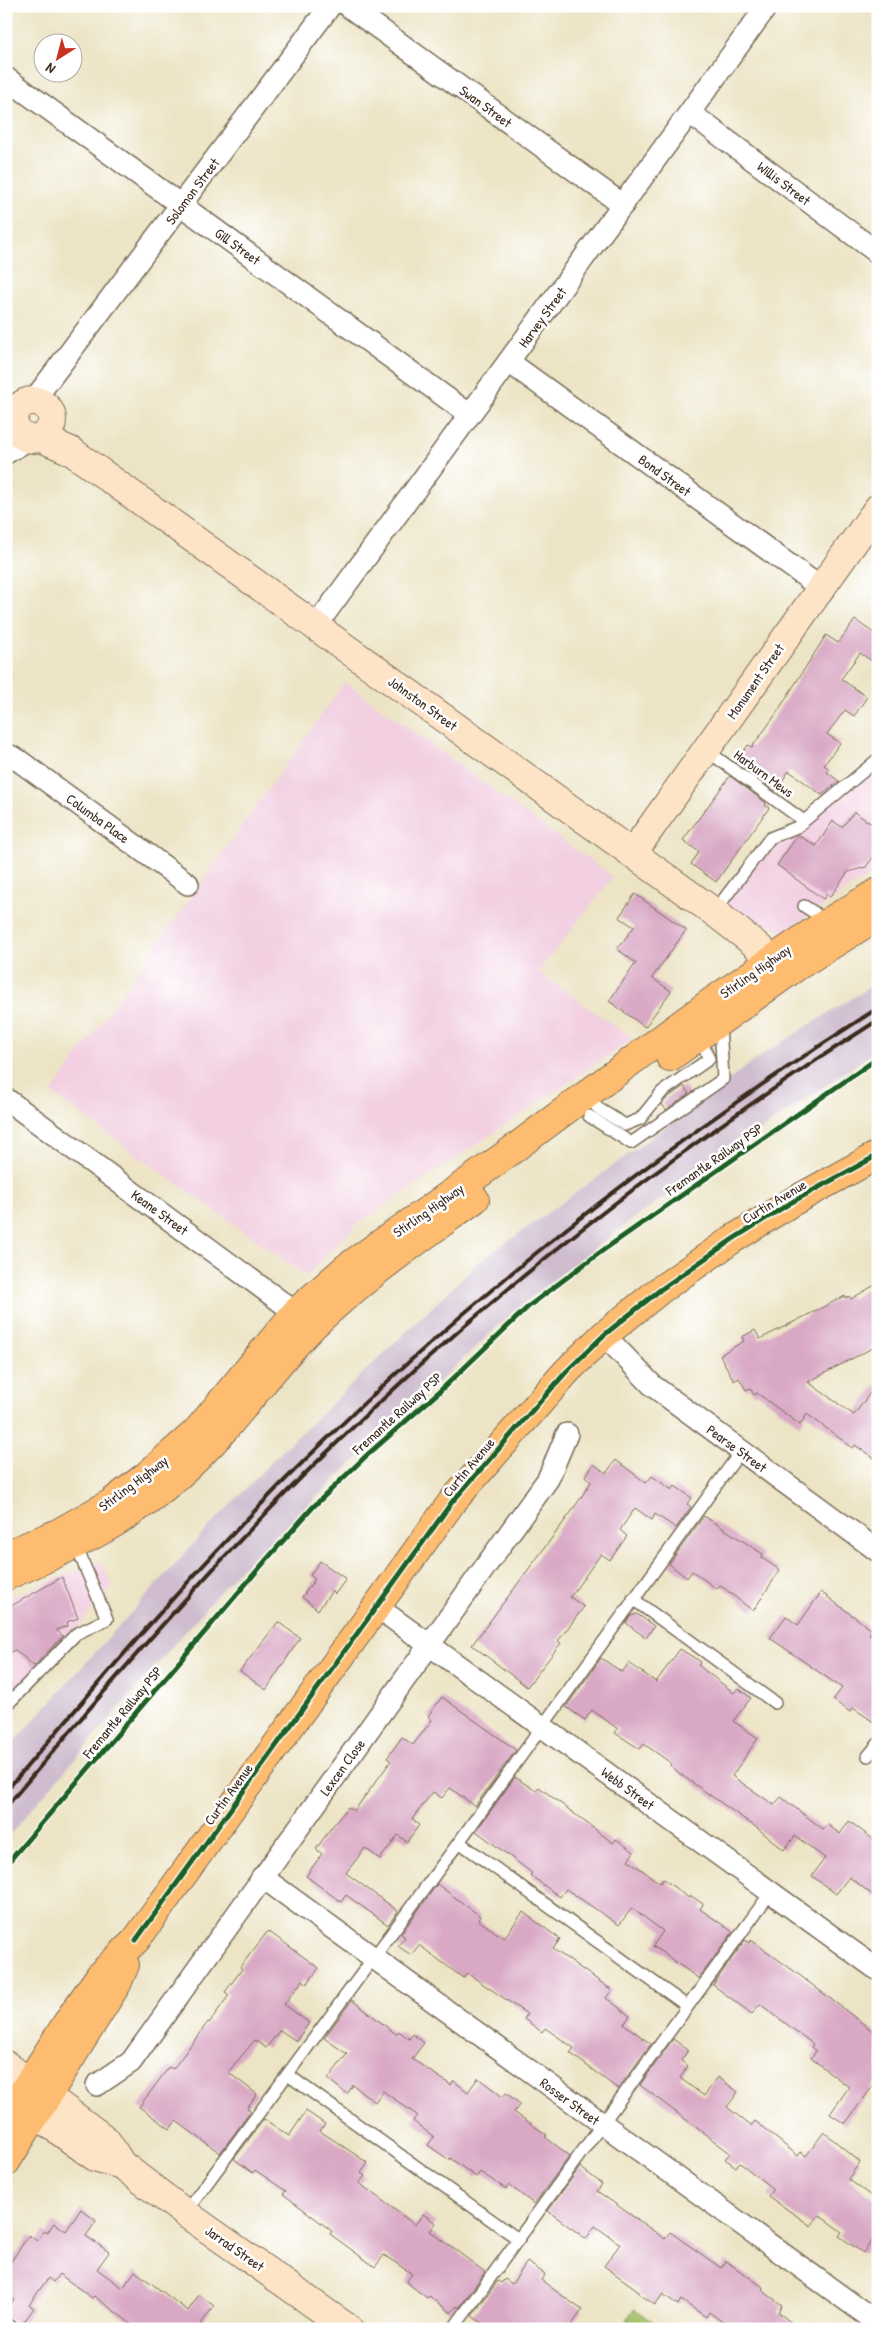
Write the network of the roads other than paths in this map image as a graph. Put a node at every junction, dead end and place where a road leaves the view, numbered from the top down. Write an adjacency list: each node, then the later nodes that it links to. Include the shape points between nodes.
1 (330, 6): 6 (street, Solomon Street)
2 (348, 6): 7 (street, Swan Street)
3 (767, 6): 5 (street, Harvey Street)
4 (6, 78): 6 (street, Gill Street)
5 (690, 113): 7 (street, Harvey Street); 8 (street, Willis Street)
6 (182, 205): 10 (street, Gill Street); 11 (street, Solomon Street)
7 (624, 205): 9 (street, Harvey Street)
8 (878, 253)
9 (509, 362): 10 (street, Harvey Street); 14 (street, Bond Street)
10 (470, 415): 15 (street, Harvey Street)
11 (25, 417): 12 (street); 15 (street, Johnston Street)
12 (6, 453)
13 (878, 508): 14 (street, Monument Street)
14 (821, 588): 16 (street, Monument Street)
15 (316, 626): 20 (street, Johnston Street)
16 (706, 750): 19 (lane, Harburn Mews); 20 (street, Monument Street)
17 (6, 754): 21 (street, Columba Place)
18 (878, 759): 19 (lane)
19 (804, 821): 23 (lane, via 770,838)
20 (632, 854): 23 (street, Johnston Street)
21 (188, 884)
22 (878, 892): 25 (main road, Stirling Highway, via 812,916)
23 (714, 912): 25 (street, Johnston Street)
24 (878, 916): 26 (main road, Stirling Highway)
25 (772, 960): 26 (main road, Stirling Highway)
26 (710, 1019): 28 (main road, Stirling Highway); 28 (main road, Stirling Highway); 28 (lane, via 723,1079 631,1143)
27 (6, 1099): 30 (street, Keane Street)
28 (591, 1107): 30 (main road, Stirling Highway, via 346,1268)
29 (878, 1155): 31 (main road, Curtin Avenue, via 733,1239 660,1290)
30 (305, 1319): 34 (main road, Stirling Highway, via 211,1444 178,1477 110,1528); 36 (main road, Stirling Highway, via 196,1432 146,1476 111,1503 58,1533)
31 (604, 1335): 33 (street, Pearse Street, via 653,1386); 39 (main road, Curtin Avenue, via 529,1413 452,1502)
32 (567, 1434): 40 (street, Lexcen Close, via 548,1479)
33 (740, 1451): 35 (street, Pearse Street); 38 (lane)
34 (76, 1546): 37 (main road, Stirling Highway); 42 (lane, via 107,1619 76,1634)
35 (878, 1551)
36 (6, 1555)
37 (6, 1576)
38 (633, 1599): 41 (lane); 43 (lane)
39 (377, 1607): 40 (street, Webb Street); 55 (main road, Curtin Avenue, via 136,1940 101,1974 49,2048)
40 (429, 1646): 43 (street, Webb Street); 47 (street, Lexcen Close)
41 (775, 1703)
42 (6, 1706)
43 (543, 1726): 46 (lane); 48 (street, Webb Street)
44 (878, 1744): 45 (lane)
45 (868, 1756)
46 (459, 1842): 49 (lane); 51 (lane)
47 (262, 1877): 49 (street, Rosser Street); 54 (street, Lexcen Close, via 131,2062)
48 (771, 1892): 50 (street, Webb Street); 51 (lane)
49 (373, 1958): 53 (lane); 56 (street, Rosser Street)
50 (878, 1970)
51 (687, 2006): 56 (lane)
52 (6, 2065): 55 (street, Jarrad Street)
53 (288, 2074): 58 (lane); 59 (lane)
54 (97, 2085)
55 (24, 2102): 57 (main road, Curtin Avenue); 58 (street, Jarrad Street, via 95,2157 122,2165)
56 (602, 2124): 59 (lane); 61 (street, Rosser Street)
57 (6, 2162)
58 (185, 2213): 63 (street, Jarrad Street)
59 (518, 2239): 64 (lane)
60 (6, 2323): 62 (lane)
61 (878, 2323)
62 (14, 2329)
63 (349, 2329)
64 (453, 2329)

